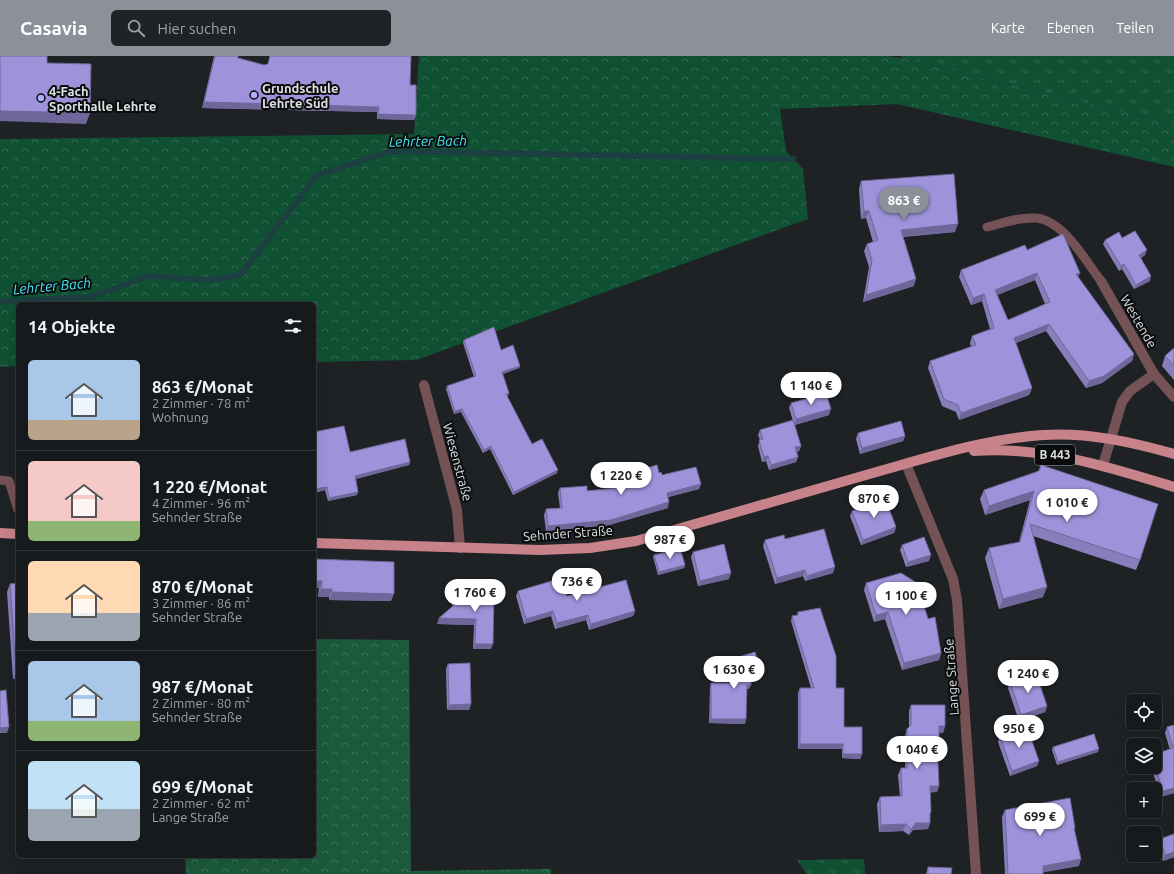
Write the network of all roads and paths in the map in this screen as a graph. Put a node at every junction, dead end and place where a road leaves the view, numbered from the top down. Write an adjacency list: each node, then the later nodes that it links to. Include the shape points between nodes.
1 (987, 227): 2 (lane, via 1018,219 1035,218 1049,221 1063,232)
2 (1101, 281): 3 (street, Westende)
3 (1154, 374): 5 (street, Westende); 6 (street, via 1130,390 1122,402)
4 (424, 384): 17 (street, Wiesenstraße, via 458,510)
5 (1174, 397)
6 (1111, 439): 7 (main road, Sehnder Straße / B 443); 8 (main road, Sehnder Straße / B 443, via 1044,435 984,444); 10 (street)
7 (1174, 454)
8 (933, 457): 9 (main road, Sehnder Straße / B 443); 10 (main road, Sehnder Straße / B 443, via 961,452 1003,451 1067,457)
9 (906, 464): 17 (main road, Sehnder Straße / B 443, via 636,541 590,548 540,550); 18 (street, Lange Straße, via 953,579 957,600)
10 (1103, 465): 12 (main road, Sehnder Straße / B 443)
11 (0, 480): 13 (lane, via 9,481)
12 (1174, 487)
13 (16, 504)
14 (0, 533): 15 (main road)
15 (16, 534)
16 (316, 543): 17 (main road, Sehnder Straße / B 443)
17 (460, 548)
18 (976, 874)

